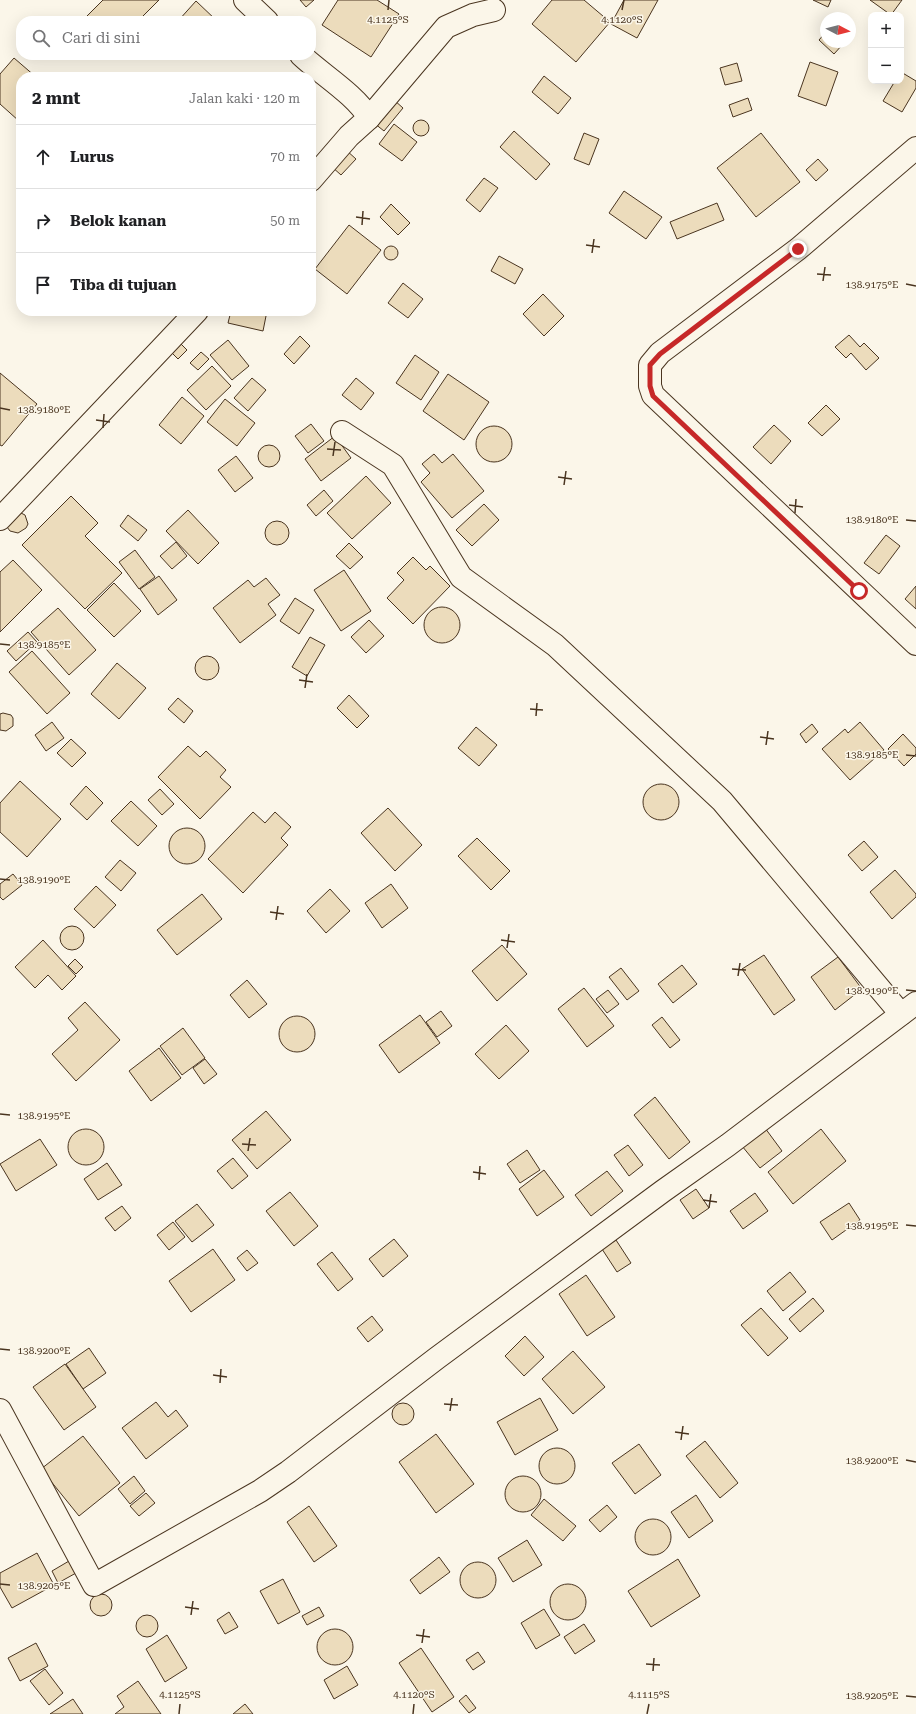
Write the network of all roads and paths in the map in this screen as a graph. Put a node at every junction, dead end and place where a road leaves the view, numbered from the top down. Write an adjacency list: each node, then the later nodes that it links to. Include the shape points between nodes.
1 (245, 0): 3 (street)
2 (494, 10): 5 (street, via 473,14 446,27)
3 (262, 16)
4 (307, 60): 5 (street, via 365,110)
5 (369, 118): 7 (street, via 349,136)
6 (916, 148): 11 (street, via 798,249 660,354 650,365 650,386 653,396)
7 (316, 174)
8 (192, 316): 10 (street)
9 (342, 432): 12 (street, via 393,465 461,577 555,645 722,801)
10 (0, 519)
11 (916, 644)
12 (909, 1008): 13 (street, via 437,1358 288,1472 260,1491 94,1585)
13 (0, 1410)

